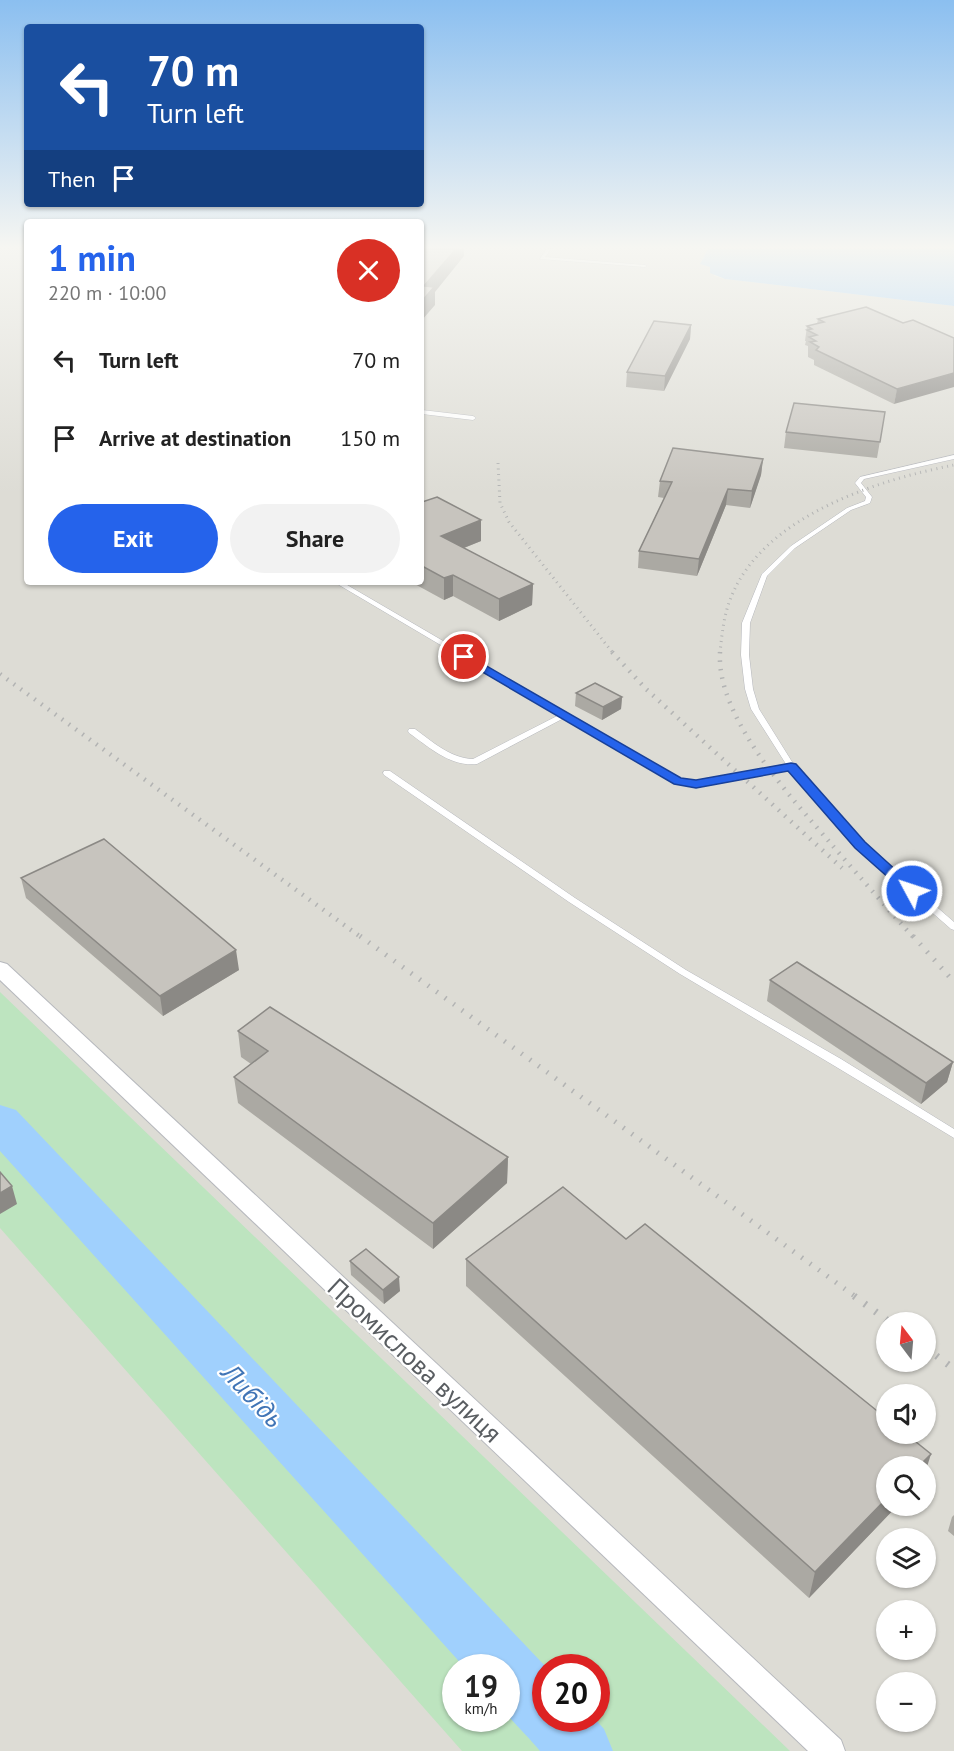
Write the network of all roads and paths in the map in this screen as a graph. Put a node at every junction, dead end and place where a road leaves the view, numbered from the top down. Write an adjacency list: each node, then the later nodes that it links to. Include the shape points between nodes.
1 (424, 412): 2 (lane)
2 (473, 418)
3 (954, 457): 7 (lane, via 862,478 858,483 869,497 867,502 849,509 793,547 764,575 746,623 749,690 755,709)
4 (342, 585): 5 (lane)
5 (564, 715): 6 (lane, via 474,762 448,758); 7 (lane, via 678,782 708,782)
6 (412, 730)
7 (791, 766): 9 (lane, via 860,845)
8 (387, 773): 11 (lane, via 683,972)
9 (954, 927)
10 (0, 969): 12 (street, Промислова вулиця)
11 (954, 1134)
12 (831, 1751)

